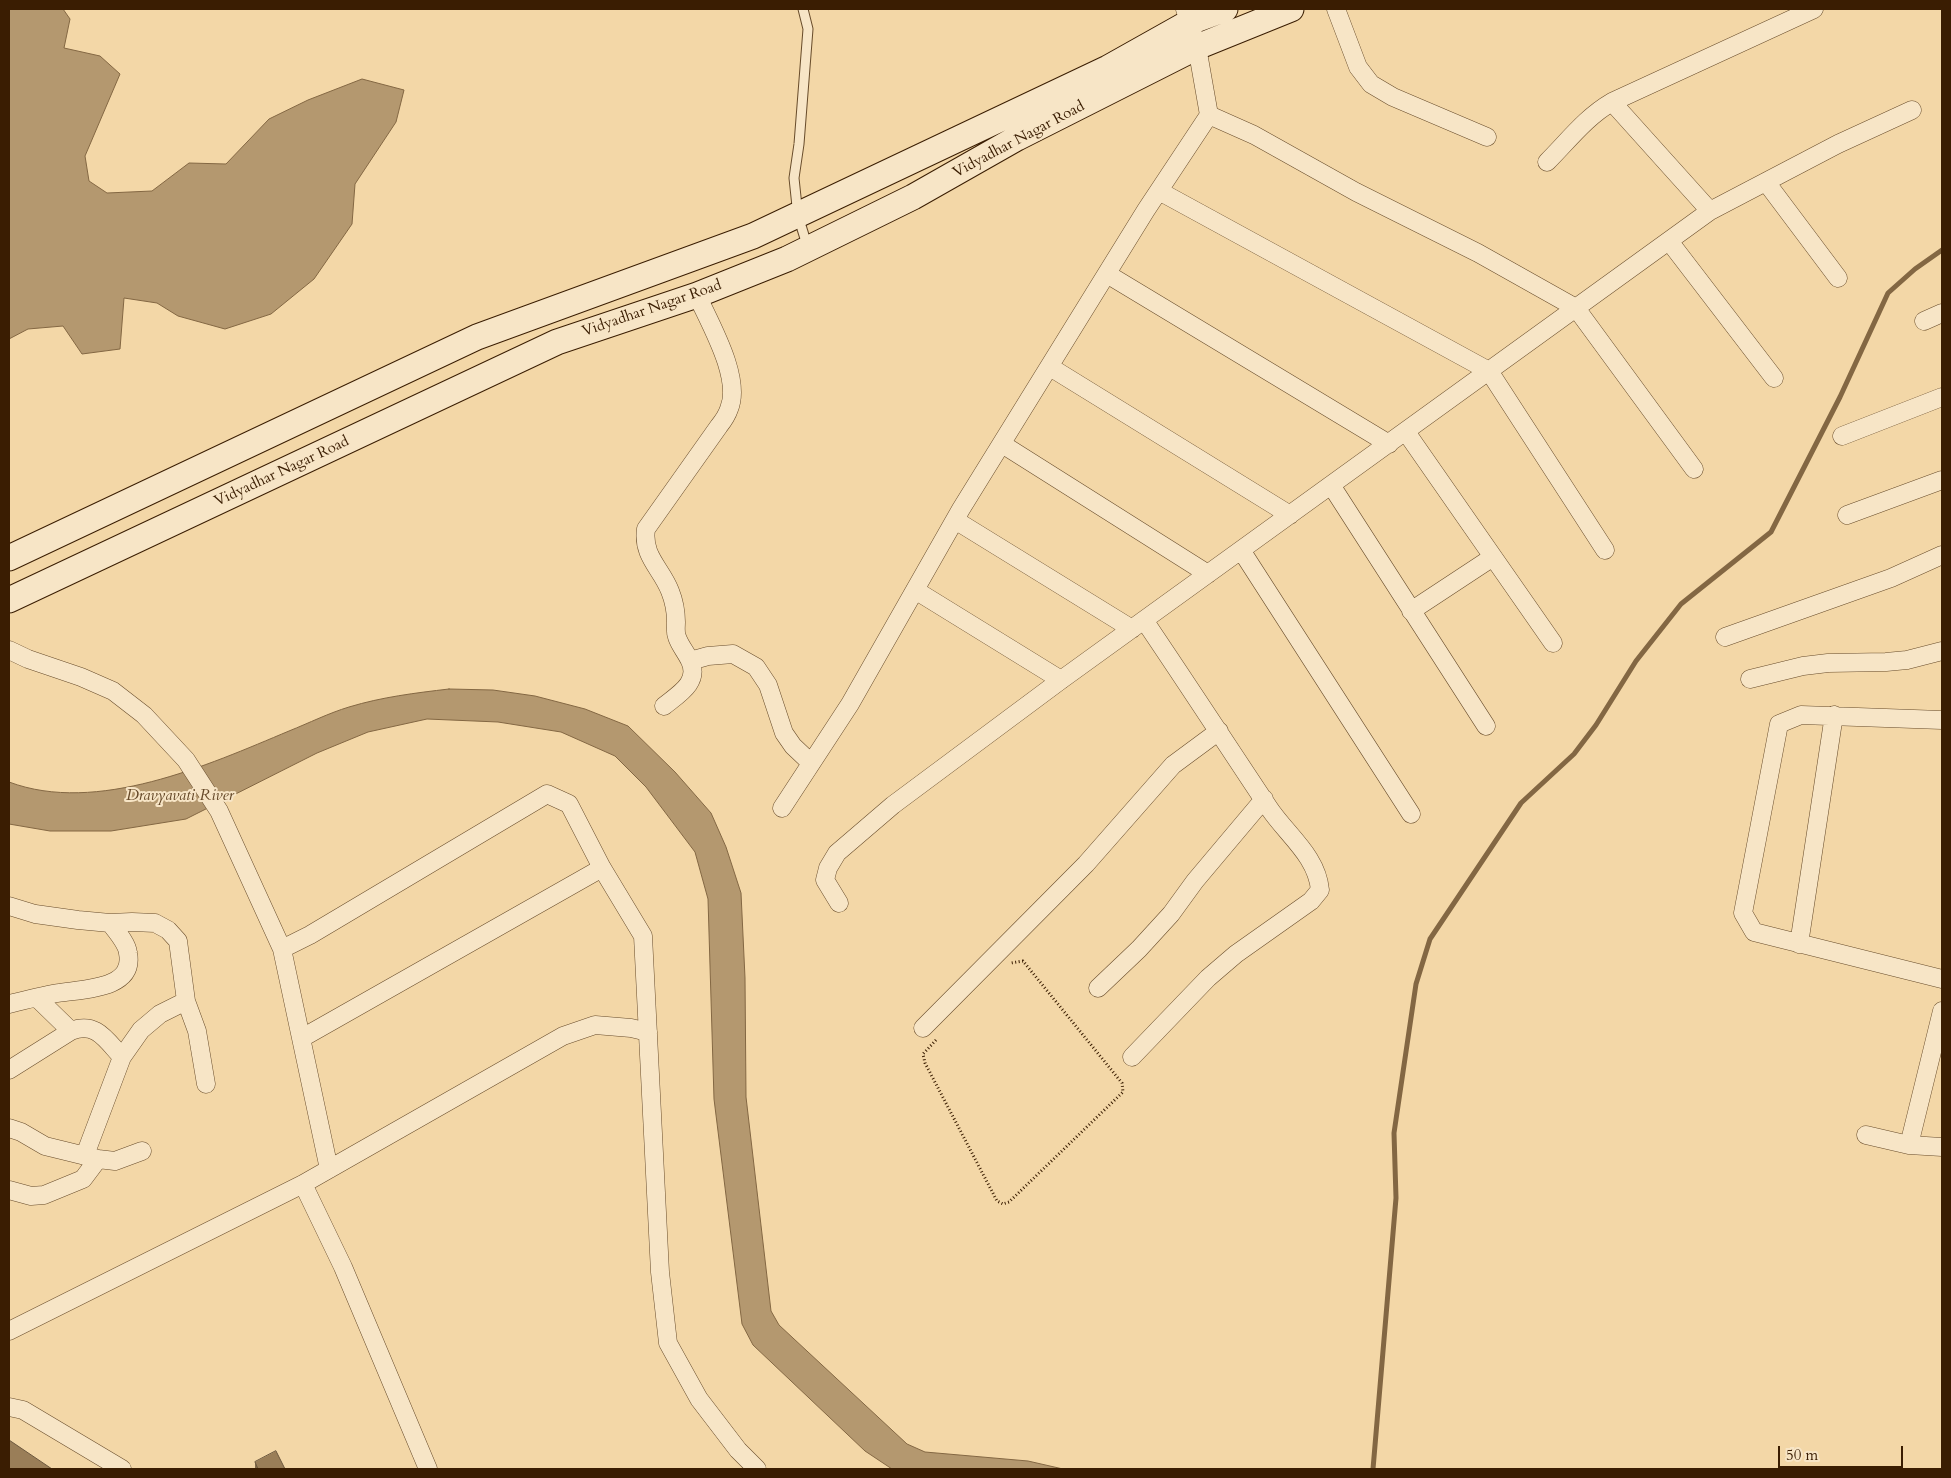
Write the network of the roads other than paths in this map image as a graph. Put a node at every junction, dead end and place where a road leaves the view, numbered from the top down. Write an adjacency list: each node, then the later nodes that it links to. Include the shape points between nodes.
1 (803, 9): 16 (lane, via 808,29 794,178)
2 (1225, 9): 6 (main road, Vidyadhar Nagar Road)
3 (1291, 9): 7 (main road, Vidyadhar Nagar Road)
4 (1336, 9): 11 (street, via 1358,67 1372,84)
5 (1814, 9): 8 (street)
6 (1188, 15): 7 (street); 16 (main road, Vidyadhar Nagar Road, via 1108,68)
7 (1197, 47): 10 (street); 18 (main road, Vidyadhar Nagar Road, via 1017,138 913,197)
8 (1612, 102): 12 (street, via 1587,120); 15 (street)
9 (1912, 110): 13 (street)
10 (1209, 115): 14 (street); 22 (street, via 1254,135)
11 (1487, 137)
12 (1547, 162)
13 (1766, 182): 15 (street); 20 (street)
14 (1159, 191): 19 (street); 26 (street)
15 (1710, 212): 17 (street)
16 (798, 216): 18 (lane); 43 (main road, Vidyadhar Nagar Road, via 753,236 477,337)
17 (1669, 241): 22 (street); 27 (street)
18 (808, 248): 21 (main road, Vidyadhar Nagar Road)
19 (1107, 274): 25 (street); 32 (street)
20 (1838, 278)
21 (697, 295): 46 (main road, Vidyadhar Nagar Road, via 557,342); 53 (street, via 724,355 733,391 730,408 651,520 644,540 670,590 676,634)
22 (1576, 308): 26 (street); 33 (street)
23 (1942, 313): 24 (street)
24 (1924, 321)
25 (1050, 367): 31 (street); 36 (street)
26 (1489, 371): 29 (street); 40 (street)
27 (1774, 378)
28 (1942, 397): 30 (street)
29 (1406, 432): 32 (street); 42 (street)
30 (1842, 436)
31 (1002, 444): 38 (street); 44 (street)
32 (1388, 444): 35 (street)
33 (1694, 469)
34 (1942, 480): 37 (street)
35 (1331, 486): 36 (street); 47 (street)
36 (1290, 515): 39 (street)
37 (1847, 515)
38 (955, 520): 45 (street); 48 (street)
39 (1241, 550): 44 (street); 64 (street)
40 (1605, 550)
41 (1942, 556): 49 (street, via 1891,578)
42 (1492, 557): 47 (street); 50 (street)
43 (9, 558)
44 (1208, 574): 48 (street)
45 (915, 590): 55 (street); 61 (street, via 850,704)
46 (9, 600)
47 (1411, 610): 59 (street)
48 (1138, 625): 55 (street); 60 (street)
49 (1725, 637)
50 (1553, 643)
51 (9, 650): 70 (street, via 113,691 144,715 186,760 219,811)
52 (1942, 651): 54 (street, via 1907,660 1803,666)
53 (690, 661): 56 (street, via 693,675 689,685); 61 (street, via 733,654 756,667 768,685 784,733)
54 (1750, 679)
55 (1061, 680): 66 (street, via 893,804 837,853 825,880)
56 (664, 706)
57 (1834, 715): 58 (street); 69 (street); 69 (street, via 1801,715 1779,724 1743,912 1754,932)
58 (1942, 720)
59 (1486, 726)
60 (1219, 731): 62 (street); 77 (street, via 1173,765 1086,864)
61 (811, 763): 63 (street)
62 (1264, 800): 72 (street, via 1171,914); 82 (street, via 1307,855 1318,877 1320,890 1311,901 1208,978)
63 (782, 808)
64 (1411, 814)
65 (602, 868): 70 (street, via 569,804 547,794); 79 (street, via 642,936); 80 (street)
66 (839, 903)
67 (9, 906): 68 (street, via 35,914)
68 (110, 923): 73 (street, via 128,951 128,965 121,977 92,988); 74 (street, via 155,924 168,930 178,941)
69 (1799, 944): 71 (street)
70 (282, 949): 80 (street)
71 (1942, 979)
72 (1098, 988)
73 (37, 998): 75 (street); 78 (street)
74 (186, 1001): 81 (street, via 160,1014 141,1030); 84 (street, via 197,1031)
75 (9, 1004)
76 (1942, 1011): 87 (street)
77 (923, 1028)
78 (71, 1031): 81 (street, via 81,1027 97,1031); 83 (street)
79 (648, 1032): 91 (street, via 595,1025 563,1036); 98 (street, via 660,1272 668,1343 699,1399 738,1450)
80 (302, 1038): 91 (street)
81 (122, 1057): 90 (street)
82 (1132, 1057)
83 (9, 1070)
84 (206, 1084)
85 (9, 1128): 90 (street, via 45,1146)
86 (1866, 1135): 87 (street)
87 (1909, 1145): 88 (street)
88 (1942, 1147)
89 (142, 1151): 90 (street, via 114,1160)
90 (91, 1157): 93 (street, via 83,1179 44,1195 30,1196)
91 (329, 1169): 92 (street)
92 (303, 1184): 94 (street); 97 (street)
93 (9, 1190)
94 (9, 1330)
95 (9, 1407): 96 (street, via 23,1410)
96 (122, 1469)
97 (428, 1469)
98 (757, 1469)

